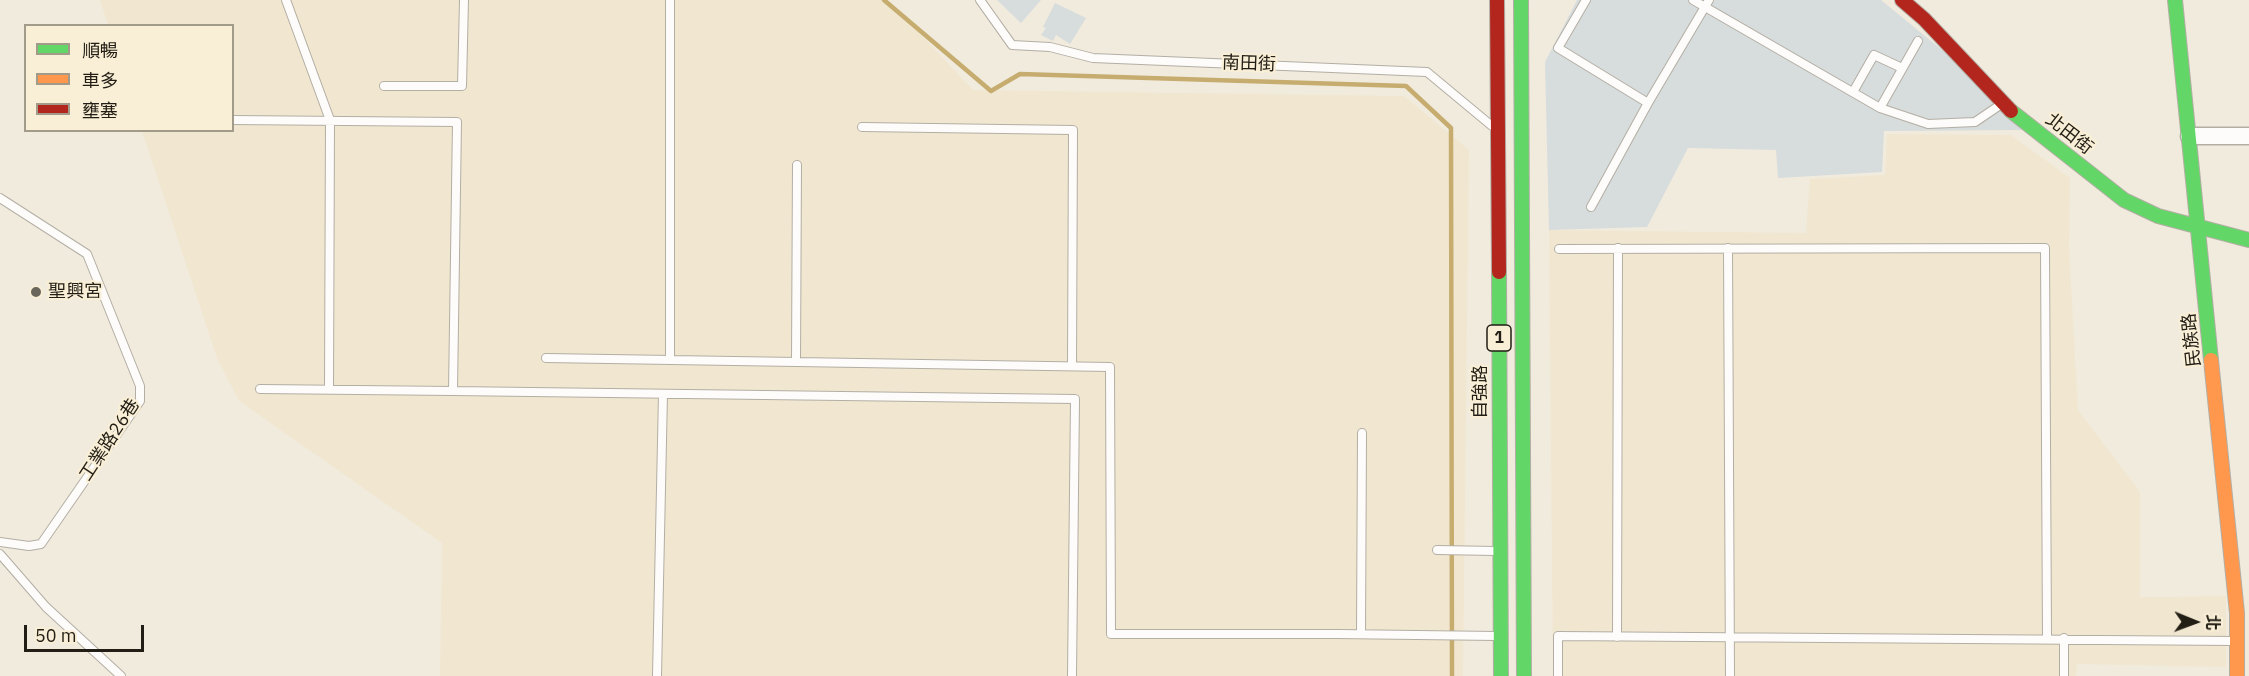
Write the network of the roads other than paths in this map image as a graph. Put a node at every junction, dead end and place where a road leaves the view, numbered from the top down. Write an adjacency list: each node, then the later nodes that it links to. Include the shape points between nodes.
1 (286, 0): 20 (lane)
2 (464, 0): 14 (lane, via 462,86)
3 (670, 0): 35 (lane)
4 (980, 0): 22 (lane, 南田街, via 1012,45 1050,47 1093,58 1427,72)
5 (1497, 0): 22 (main road, 自強路 / 1)
6 (1521, 0): 23 (main road, 1)
7 (1586, 0): 17 (lane, via 1558,48)
8 (1693, 0): 11 (lane)
9 (1902, 0): 16 (main road, 北田街)
10 (2175, 0): 24 (main road, 民族路)
11 (1707, 4): 15 (lane); 17 (lane)
12 (1918, 41): 13 (lane)
13 (1902, 68): 15 (lane, via 1875,56); 18 (lane)
14 (384, 86)
15 (1853, 92): 18 (lane)
16 (2003, 103): 18 (lane, via 1975,123 1928,124); 29 (main road, 北田街, via 2124,200 2158,216)
17 (1648, 104): 28 (lane)
18 (1880, 108)
19 (234, 120): 20 (lane)
20 (330, 120): 38 (lane); 40 (lane, via 457,122)
21 (861, 127): 37 (lane, via 1073,130)
22 (1498, 130): 23 (lane); 46 (main road, 自強路 / 1)
23 (1521, 130): 45 (main road, 1)
24 (2189, 136): 25 (street); 29 (main road, 民族路)
25 (2249, 136)
26 (797, 165): 36 (lane)
27 (0, 198): 43 (lane, 工業路26巷, via 87,254 140,386 140,401 41,544)
28 (1592, 207)
29 (2199, 226): 30 (main road, 北田街); 55 (main road, 民族路, via 2236,602)
30 (2249, 240)
31 (1618, 248): 32 (lane); 33 (lane); 51 (lane)
32 (1728, 248): 52 (lane); 53 (lane, via 2045,248)
33 (1559, 249)
34 (546, 358): 35 (lane)
35 (670, 360): 36 (lane)
36 (796, 361): 37 (lane)
37 (1072, 366): 48 (lane, via 1110,367 1111,634)
38 (329, 388): 39 (lane); 40 (lane)
39 (260, 389)
40 (453, 391): 41 (lane)
41 (663, 394): 57 (lane); 58 (lane, via 1075,399)
42 (1362, 433): 48 (lane)
43 (0, 542)
44 (1437, 550): 46 (lane)
45 (1523, 550): 46 (lane); 49 (main road, 1)
46 (1500, 552): 50 (main road, 自強路 / 1)
47 (0, 554): 56 (lane, via 46,607)
48 (1360, 634): 50 (lane)
49 (1524, 634): 50 (lane); 60 (main road, 1)
50 (1501, 636): 59 (main road, 自強路 / 1)
51 (1617, 637): 52 (lane); 61 (lane, via 1558,636)
52 (1730, 637): 53 (lane); 62 (lane)
53 (2048, 638): 54 (lane)
54 (2064, 638): 55 (lane); 63 (lane)
55 (2236, 641): 64 (main road, 民族路)
56 (121, 676)
57 (657, 676)
58 (1072, 676)
59 (1501, 676)
60 (1524, 676)
61 (1558, 676)
62 (1730, 676)
63 (2064, 676)
64 (2237, 676)

